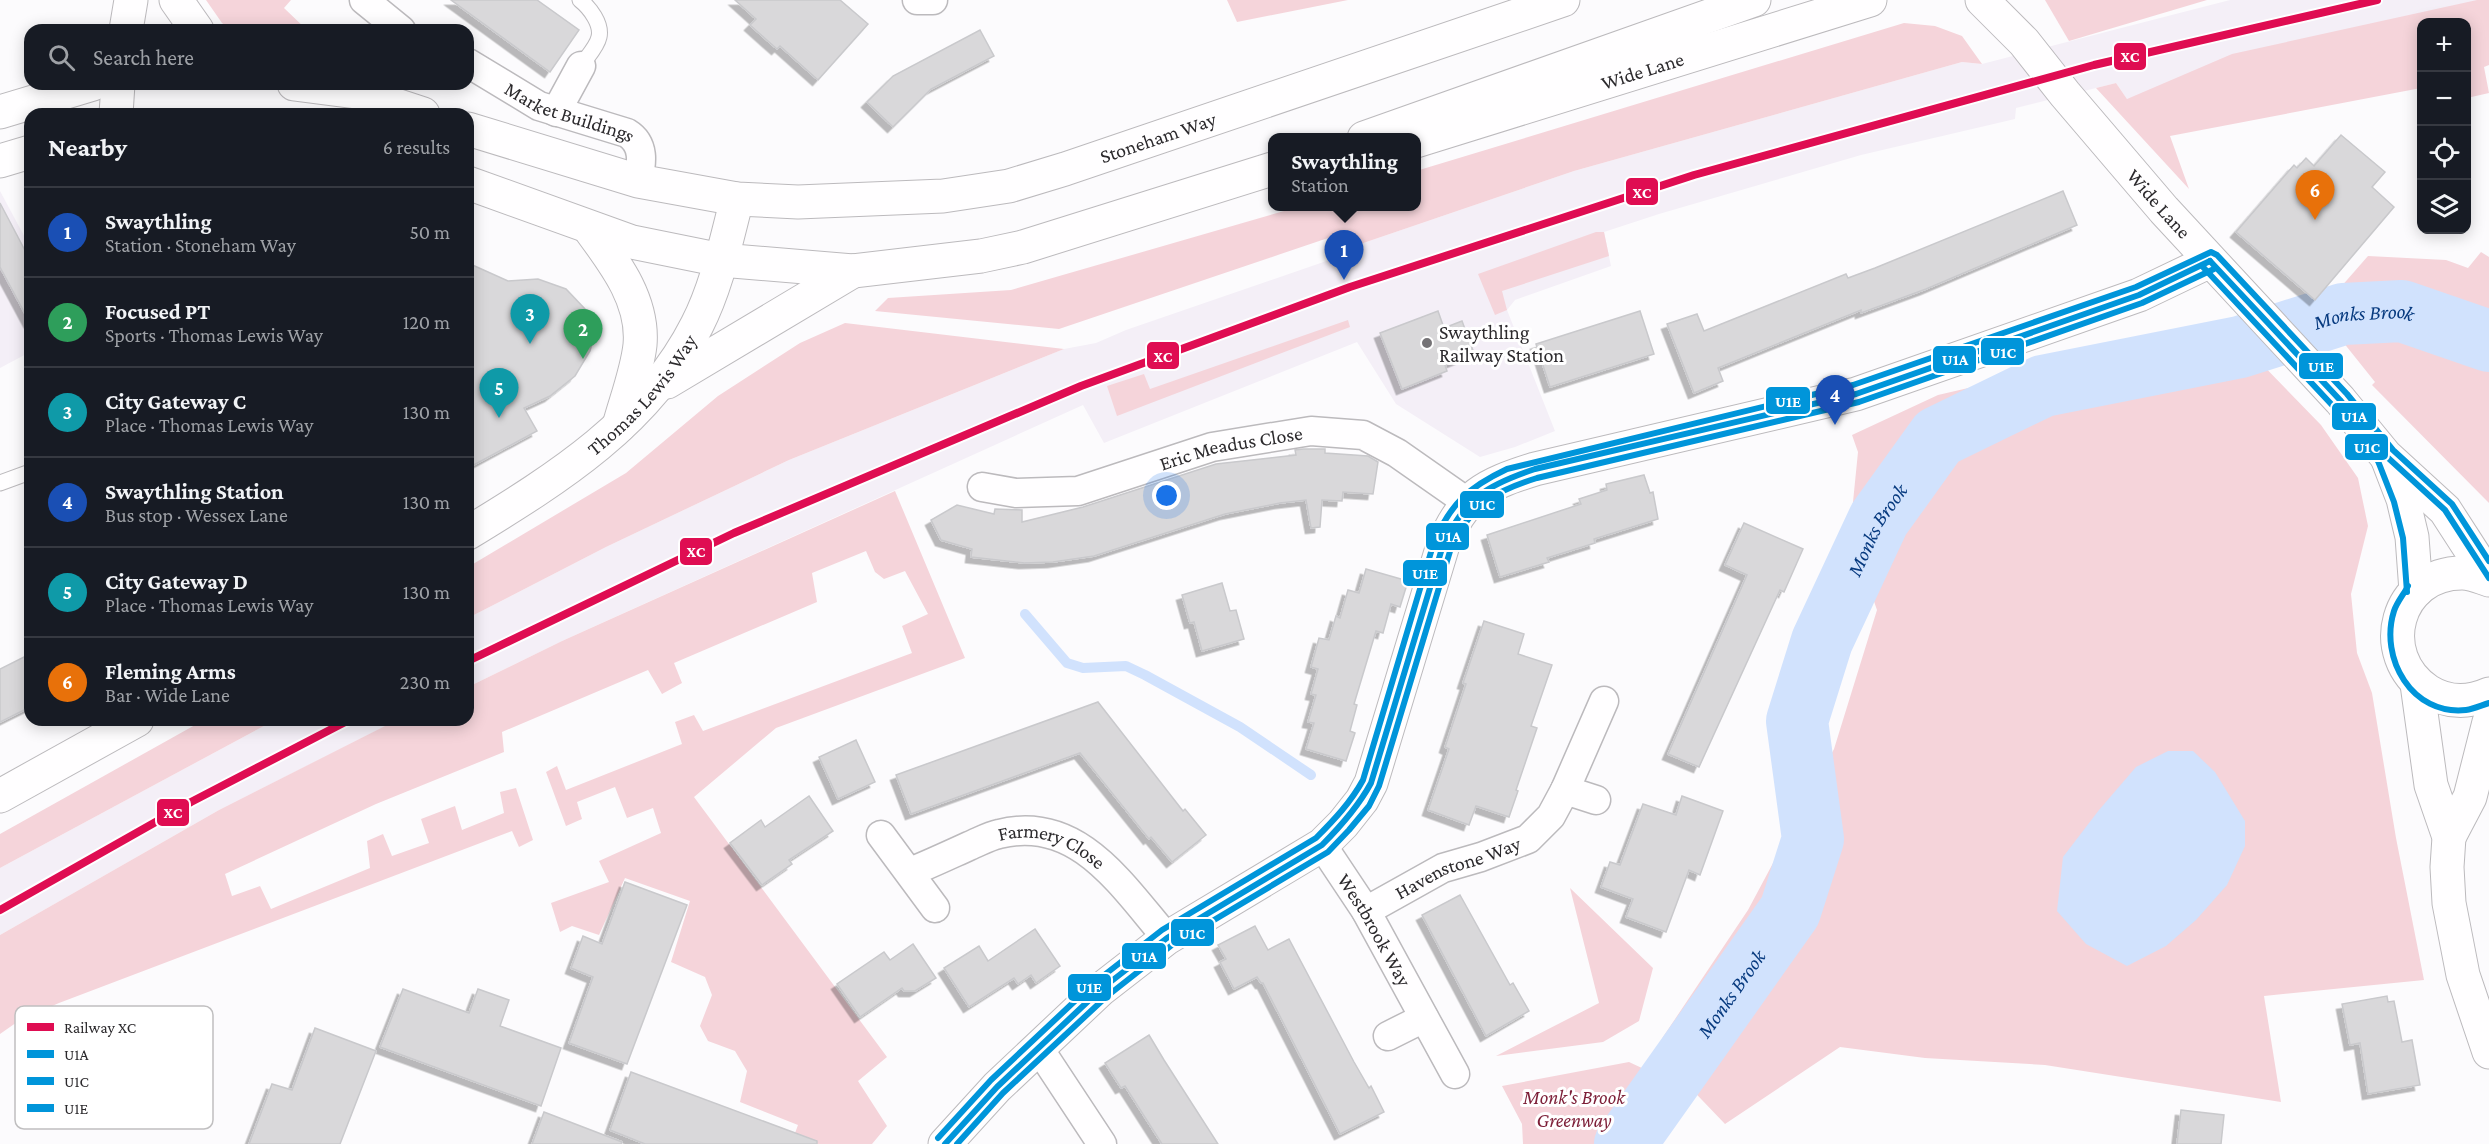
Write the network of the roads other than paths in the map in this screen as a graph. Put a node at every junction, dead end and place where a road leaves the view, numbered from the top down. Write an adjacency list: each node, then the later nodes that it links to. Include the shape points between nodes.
1 (131, 0): 11 (main road)
2 (176, 0): 12 (main road)
3 (364, 0): 13 (street)
4 (580, 0): 14 (lane, via 597,21 599,37)
5 (917, 0): 6 (street)
6 (933, 0)
7 (1563, 0): 31 (main road, Stoneham Way, via 1009,186 897,199)
8 (1754, 0): 24 (main road)
9 (1870, 0): 25 (main road, Wide Lane)
10 (1979, 1): 34 (main road, Wide Lane, via 2024,42)
11 (127, 24)
12 (193, 24)
13 (394, 24)
14 (581, 66): 22 (street)
15 (474, 67): 22 (street, Market Buildings)
16 (73, 90): 21 (main road)
17 (118, 90): 19 (main road)
18 (340, 90): 20 (main road)
19 (116, 108)
20 (405, 108)
21 (0, 112)
22 (556, 112): 29 (street, Market Buildings, via 634,138 643,158)
23 (474, 131): 29 (main road, Stoneham Way)
24 (1378, 133)
25 (1421, 139)
26 (24, 154): 27 (main road)
27 (0, 161)
28 (1268, 169): 35 (main road, via 1023,247 981,256)
29 (638, 181): 31 (main road, Stoneham Way)
30 (474, 185): 32 (main road)
31 (737, 199): 33 (main road, Thomas Lewis Way)
32 (589, 228): 33 (main road, via 632,242); 37 (main road, via 625,281 640,326 640,346)
33 (721, 260): 35 (main road); 36 (main road, Thomas Lewis Way, via 698,324)
34 (2210, 261): 38 (main road, Wide Lane, via 2348,409); 42 (main road, via 2139,296 1856,394 1535,469 1483,490)
35 (854, 271): 36 (main road)
36 (657, 387): 37 (main road, Thomas Lewis Way)
37 (619, 428): 43 (main road, Thomas Lewis Way, via 565,471)
38 (2386, 456): 44 (main road, Wide Lane, via 2445,510); 45 (main road, Wide Lane, via 2403,499 2412,537)
39 (24, 474): 40 (lane)
40 (0, 483)
41 (982, 487): 42 (street, Eric Meadus Close, via 1016,493 1078,491 1212,447 1311,431 1364,435)
42 (1467, 502): 56 (main road, via 1443,546 1371,783 1362,800)
43 (474, 529)
44 (2489, 579): 45 (main road, via 2472,574 2445,575)
45 (2416, 591): 46 (main road, via 2403,608 2397,628 2404,668)
46 (2417, 684): 47 (main road, via 2435,696 2456,701); 55 (main road, via 2430,785)
47 (2489, 694)
48 (1604, 701): 51 (street, Havenstone Way)
49 (2489, 722): 55 (main road, via 2470,797)
50 (126, 726): 52 (main road)
51 (1565, 790): 53 (street); 59 (street, Havenstone Way, via 1551,816 1528,839 1443,868)
52 (0, 796)
53 (1596, 800)
54 (881, 835): 57 (street)
55 (2449, 837): 64 (main road, via 2449,903 2463,975)
56 (1322, 845): 59 (street, Westbrook Way); 60 (main road)
57 (910, 872): 58 (street); 60 (street, Farmery Close, via 998,834 1029,829 1062,836 1089,852 1111,873)
58 (935, 909)
59 (1366, 911): 61 (street, Westbrook Way)
60 (1167, 938): 63 (main road, via 1100,990)
61 (1424, 1018): 62 (street); 65 (street, Westbrook Way)
62 (1388, 1036)
63 (1038, 1047): 66 (main road); 67 (street)
64 (2489, 1052)
65 (1455, 1074)
66 (945, 1144)
67 (1102, 1144)

